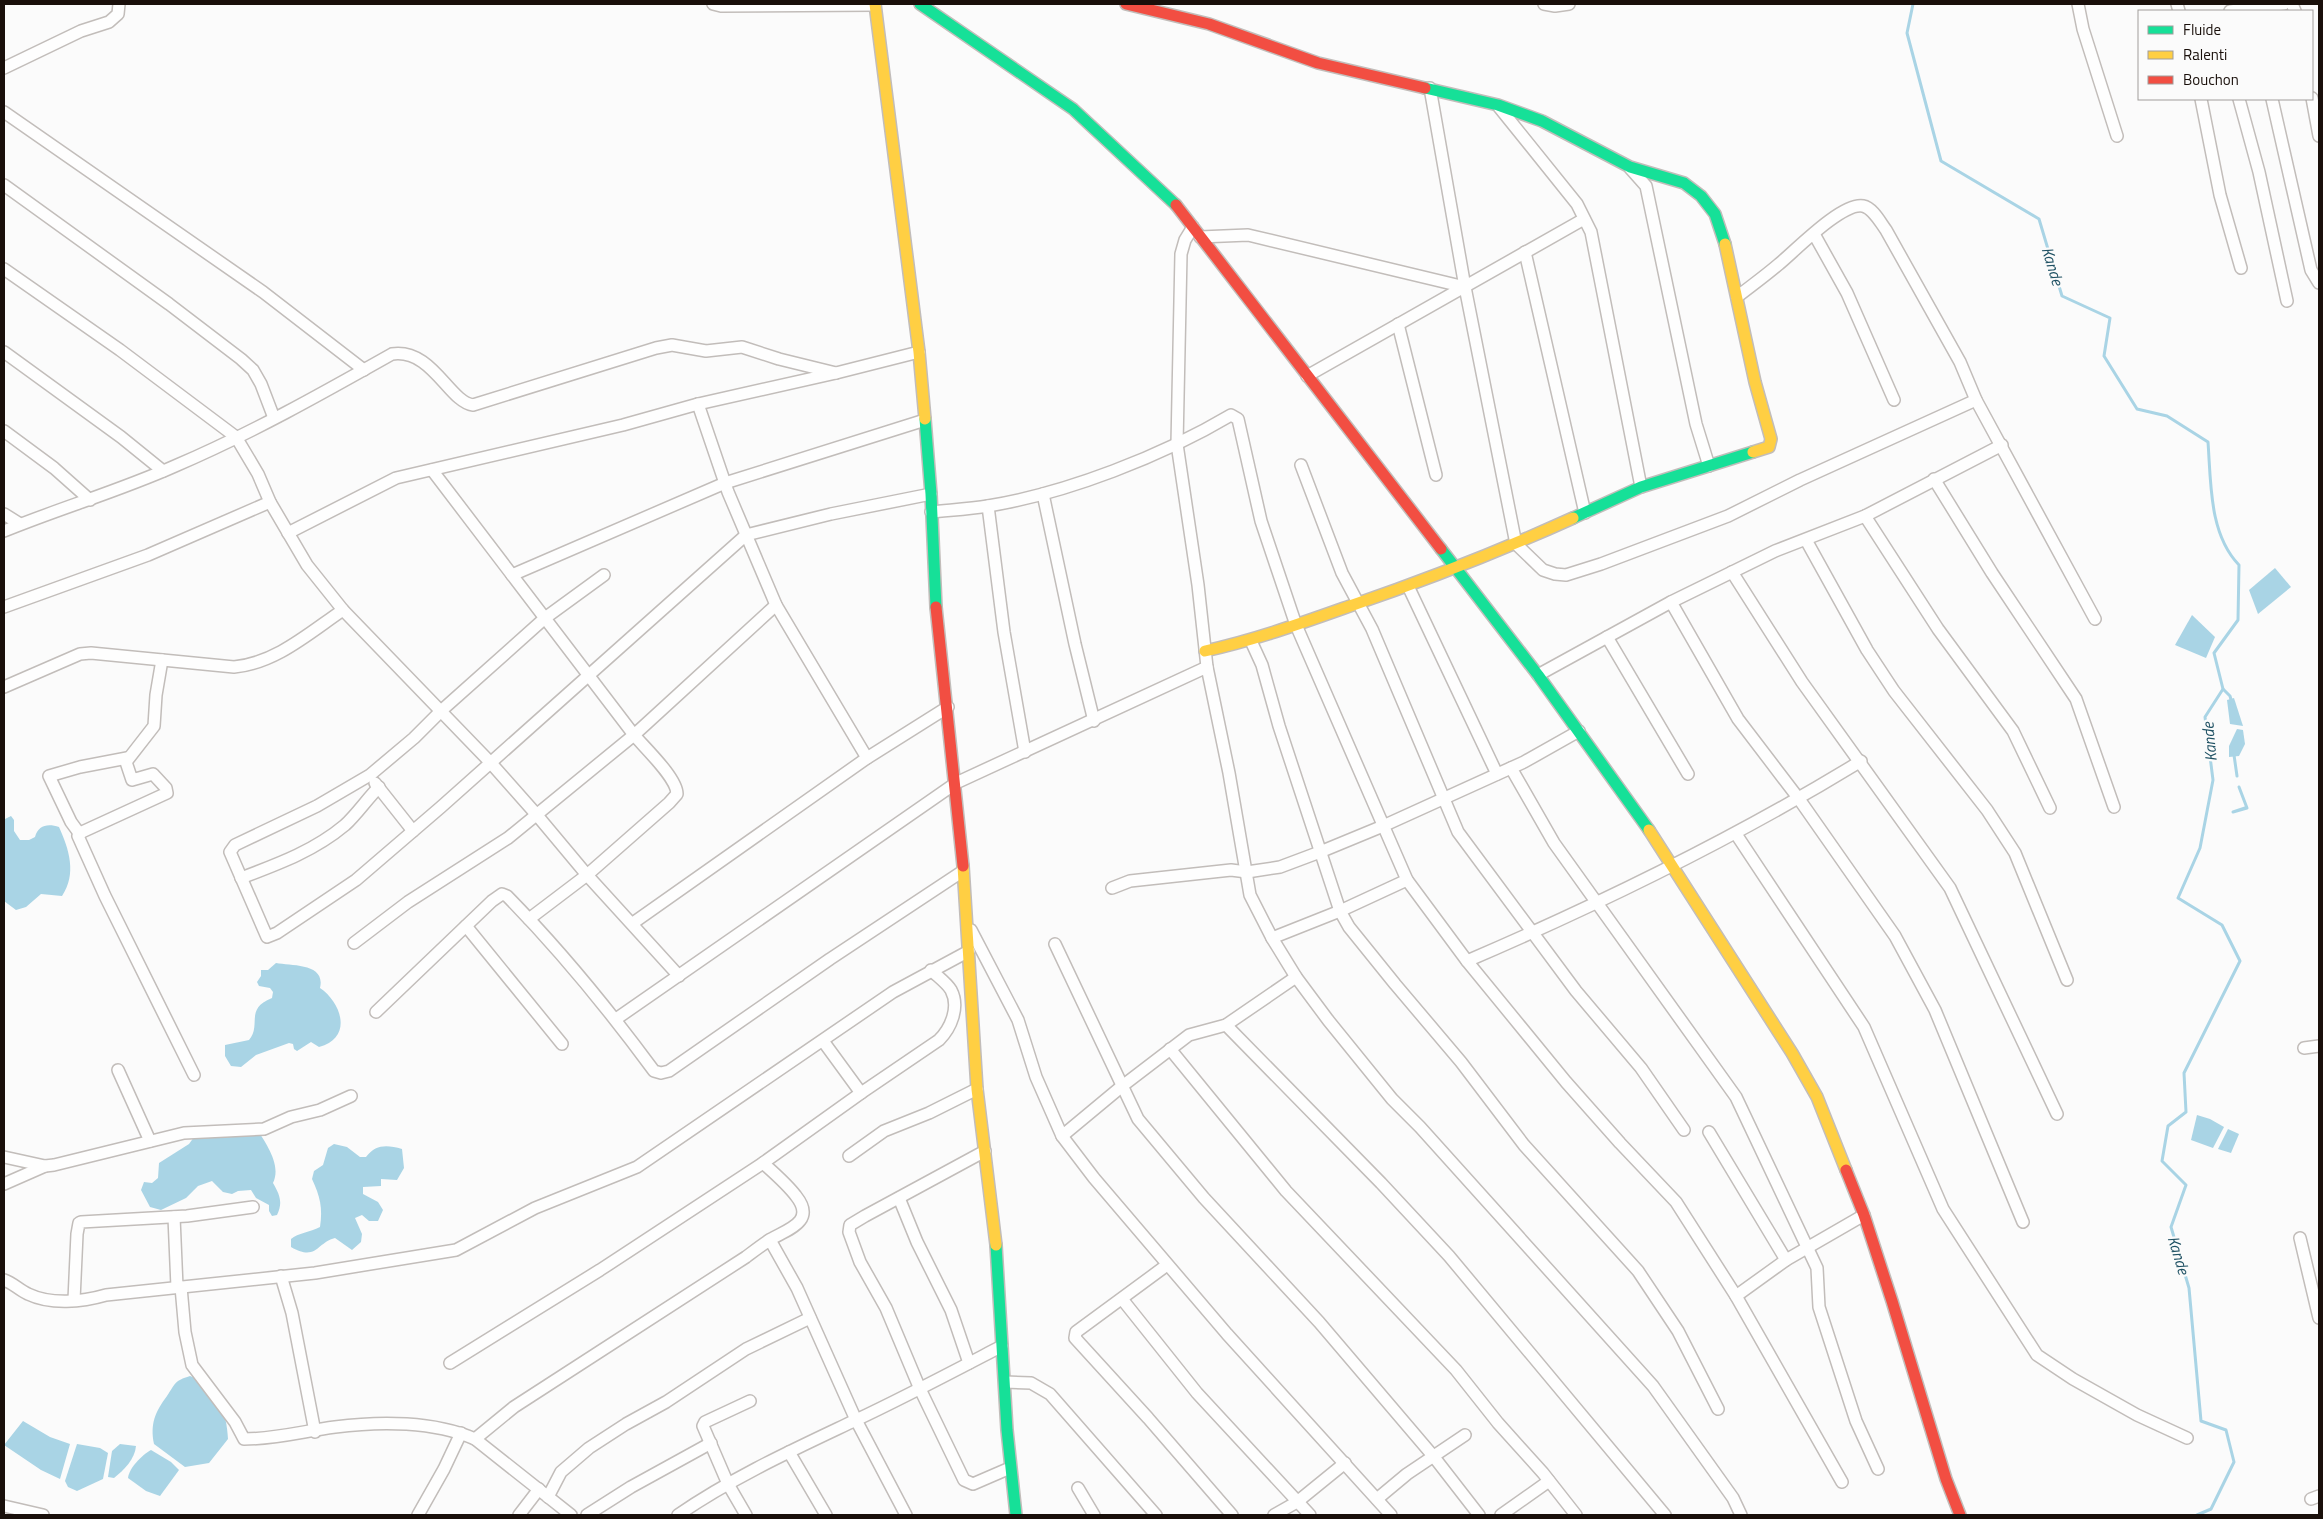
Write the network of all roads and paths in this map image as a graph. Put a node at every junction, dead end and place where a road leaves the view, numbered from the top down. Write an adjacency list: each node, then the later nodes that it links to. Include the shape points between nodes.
1 (120, 4): 12 (street, via 118,14 109,22 81,31)
2 (713, 4): 3 (street)
3 (875, 4): 37 (street)
4 (920, 4): 25 (street, via 1073,109 1175,204)
5 (1126, 4): 13 (street, via 1209,24 1318,62)
6 (1544, 4): 7 (street)
7 (1569, 4)
8 (2078, 4): 20 (street)
9 (2284, 4): 10 (street)
10 (2255, 8): 11 (street)
11 (2238, 10)
12 (4, 68)
13 (1430, 88): 18 (street); 32 (street)
14 (2201, 100): 29 (street, via 2220,195)
15 (2240, 100): 34 (street)
16 (2272, 100): 31 (street, via 2311,270)
17 (2312, 100): 21 (street)
18 (1498, 105): 22 (street, via 1542,121); 24 (street, via 1577,204)
19 (4, 112): 38 (street, via 263,292)
20 (2117, 136)
21 (2319, 136)
22 (1630, 167): 33 (street, via 1684,183 1701,196 1715,214); 51 (street, via 1646,186 1696,424)
23 (4, 185): 44 (street, via 241,358 261,384)
24 (1584, 219): 28 (street); 57 (street, via 1591,232)
25 (1192, 226): 27 (street); 48 (street, via 1181,254)
26 (1814, 234): 33 (street); 41 (street, via 1847,293); 42 (street, via 1833,218 1856,206 1865,206 1873,212 1960,362)
27 (1200, 237): 32 (street, via 1248,235); 40 (street)
28 (1526, 252): 32 (street); 64 (street)
29 (2241, 268)
30 (4, 269): 47 (street)
31 (2319, 283)
32 (1465, 287): 35 (street); 72 (street)
33 (1737, 297): 51 (street, via 1772,443 1769,447)
34 (2287, 301)
35 (1398, 324): 40 (street); 54 (street)
36 (4, 352): 53 (street)
37 (919, 352): 39 (street); 45 (street)
38 (364, 370): 39 (street, via 392,354 404,352 431,368 461,398 473,405 672,345 706,351 742,347); 44 (street)
39 (836, 373): 43 (street)
40 (1307, 376): 73 (street)
41 (1894, 400)
42 (1976, 400): 49 (street); 72 (street, via 1728,516 1566,575 1543,570)
43 (698, 404): 52 (street); 56 (street)
44 (274, 418): 47 (street)
45 (924, 420): 56 (street); 58 (street)
46 (4, 431): 60 (street)
47 (236, 437): 53 (street); 61 (street)
48 (1178, 444): 59 (street); 85 (street, via 1231,415 1238,419 1261,521); 88 (street)
49 (2002, 446): 55 (street); 84 (street)
50 (1301, 465): 79 (street, via 1342,573)
51 (1709, 466): 57 (street)
52 (432, 470): 69 (street, via 396,478); 75 (street)
53 (163, 471): 60 (street)
54 (1436, 475)
55 (1934, 480): 66 (street); 112 (street, via 2076,699)
56 (725, 483): 70 (street); 75 (street)
57 (1641, 487): 64 (street)
58 (931, 494): 63 (street); 70 (street)
59 (1044, 494): 62 (street); 96 (street, via 1074,644)
60 (90, 500): 67 (street)
61 (270, 502): 69 (street); 81 (street, via 156,551)
62 (988, 506): 63 (street); 99 (street, via 1004,632)
63 (931, 512): 94 (street, via 935,594)
64 (1585, 513): 72 (street)
65 (4, 514): 67 (street)
66 (1865, 516): 71 (street); 113 (street, via 1938,629 2013,731)
67 (20, 524): 68 (street)
68 (4, 531)
69 (288, 533): 82 (street, via 307,565)
70 (746, 535): 80 (street); 91 (street)
71 (1806, 540): 74 (street); 142 (street, via 1883,675 1988,810 2015,853)
72 (1516, 544): 73 (street)
73 (1454, 569): 77 (street); 92 (street)
74 (1732, 572): 78 (street); 102 (street, via 1802,682)
75 (512, 575): 83 (street)
76 (604, 575): 83 (street)
77 (1408, 586): 79 (street); 105 (street)
78 (1671, 602): 86 (street); 111 (street, via 1738,719)
79 (1359, 603): 85 (street); 110 (street)
80 (776, 605): 98 (street); 101 (street)
81 (4, 607)
82 (343, 610): 89 (street, via 290,647 250,665 234,667); 95 (street)
83 (545, 618): 91 (street); 95 (street)
84 (2094, 619)
85 (1296, 625): 87 (street); 115 (street)
86 (1607, 637): 92 (street); 106 (street)
87 (1251, 641): 88 (street); 119 (street, via 1262,665)
88 (1205, 651): 90 (street)
89 (162, 660): 93 (street, via 86,654); 100 (street, via 154,726)
90 (1208, 667): 96 (street); 122 (street)
91 (589, 675): 98 (street); 103 (street)
92 (1538, 675): 97 (street)
93 (4, 687)
94 (948, 707): 101 (street); 108 (street)
95 (442, 710): 103 (street); 107 (street)
96 (1094, 721): 99 (street)
97 (1579, 731): 104 (street); 120 (street)
98 (634, 735): 114 (street); 123 (street, via 667,773 677,794)
99 (1025, 752): 108 (street)
100 (127, 758): 117 (street, via 49,776); 117 (street, via 130,779 153,774 166,788 167,794)
101 (867, 758): 130 (street)
102 (1860, 761): 111 (street); 157 (street, via 1950,888)
103 (490, 762): 114 (street); 116 (street)
104 (1512, 768): 105 (street); 127 (street, via 1554,843)
105 (1497, 774): 110 (street)
106 (1688, 774)
107 (370, 775): 109 (street); 124 (street, via 317,806 235,844 230,852)
108 (956, 783): 121 (street); 140 (street)
109 (379, 787): 116 (street); 124 (street, via 349,820 327,837 293,858)
110 (1444, 797): 115 (street); 133 (street, via 1458,832)
111 (1799, 799): 118 (street); 172 (street, via 1895,936 1934,1010)
112 (2114, 807)
113 (2050, 808)
114 (536, 814): 123 (street); 135 (street, via 508,838 408,902)
115 (1383, 826): 119 (street); 125 (street)
116 (413, 831): 124 (street, via 356,880 269,938)
117 (79, 833): 152 (street, via 79,840 105,896)
118 (1736, 834): 120 (street); 197 (street, via 1864,1026 1943,1209 2036,1355 2137,1415)
119 (1320, 852): 122 (street, via 1280,867); 128 (street)
120 (1671, 866): 127 (street); 170 (street, via 1817,1098)
121 (963, 871): 131 (street); 144 (street, via 669,1072 654,1071)
122 (1247, 872): 126 (street, via 1232,870 1130,881); 134 (street, via 1250,895)
123 (587, 875): 129 (street); 130 (street)
124 (241, 878)
125 (1407, 880): 128 (street); 138 (street)
126 (1112, 888)
127 (1596, 901): 133 (street); 175 (street, via 1736,1097)
128 (1340, 911): 134 (street); 192 (street, via 1383,970 1461,1062 1524,1145 1638,1271 1678,1331)
129 (529, 919): 132 (street, via 502,894); 144 (street)
130 (633, 923): 140 (street)
131 (968, 924): 137 (street); 160 (street, via 1018,1020 1036,1077)
132 (466, 926): 143 (street); 147 (street)
133 (1533, 932): 138 (street); 158 (street, via 1576,991 1641,1068)
134 (1272, 938): 141 (street)
135 (354, 943)
136 (1055, 944): 153 (street)
137 (969, 951): 139 (street); 154 (street)
138 (1466, 961): 181 (street, via 1584,1103 1676,1202)
139 (931, 970): 146 (street); 155 (street, via 950,989 954,1002 949,1030)
140 (679, 976): 144 (street)
141 (1296, 977): 145 (street); 234 (street, via 1392,1099 1653,1386 1733,1498)
142 (2067, 980)
143 (376, 1012)
144 (616, 1019)
145 (1226, 1025): 150 (street, via 1189,1035); 233 (street, via 1449,1256)
146 (823, 1041): 155 (street); 178 (street, via 637,1168 535,1208 456,1250)
147 (562, 1044)
148 (2319, 1046): 149 (street)
149 (2304, 1048)
150 (1170, 1049): 153 (street); 205 (street, via 1286,1191 1456,1370)
151 (118, 1070): 161 (street)
152 (194, 1075)
153 (1121, 1087): 160 (street); 201 (street, via 1138,1119 1204,1198 1319,1322)
154 (977, 1089): 162 (street); 163 (street, via 884,1131)
155 (861, 1093): 165 (street)
156 (351, 1096): 161 (street, via 320,1110 291,1116 264,1129 184,1134)
157 (2057, 1114)
158 (1684, 1130)
159 (1710, 1132): 176 (street)
160 (1062, 1136): 177 (street)
161 (150, 1141): 166 (street)
162 (984, 1152): 168 (street); 186 (street, via 995,1234)
163 (849, 1156)
164 (4, 1157): 166 (street)
165 (763, 1163): 174 (street, via 797,1196 803,1208 803,1216 797,1225); 187 (street)
166 (46, 1166): 167 (street)
167 (4, 1184)
168 (899, 1198): 188 (street, via 951,1310); 190 (street, via 850,1225 849,1232)
169 (253, 1207): 171 (street)
170 (1864, 1215): 175 (street); 235 (street, via 1946,1480)
171 (174, 1217): 180 (street); 183 (street, via 79,1223)
172 (2023, 1222)
173 (2300, 1238): 185 (street)
174 (770, 1240): 184 (street); 198 (street, via 514,1407)
175 (1808, 1247): 176 (street); 204 (street, via 1819,1274 1819,1307 1856,1421)
176 (1786, 1260): 181 (street)
177 (1167, 1265): 182 (street); 202 (street)
178 (281, 1276): 180 (street); 194 (street, via 292,1313)
179 (4, 1280): 183 (street, via 34,1296)
180 (179, 1287): 183 (street); 194 (street, via 192,1365 235,1422 243,1439)
181 (1736, 1296): 206 (street)
182 (1122, 1299): 212 (street, via 1197,1393); 226 (street, via 1076,1332 1075,1338)
183 (74, 1300)
184 (810, 1318): 193 (street); 210 (street, via 746,1349 589,1448 561,1472)
185 (2319, 1318)
186 (1002, 1346): 188 (street); 189 (street)
187 (450, 1363)
188 (969, 1363): 190 (street)
189 (1005, 1382): 203 (street); 225 (street, via 1031,1383 1050,1394)
190 (920, 1389): 193 (street); 203 (street, via 967,1483 973,1484)
191 (750, 1402): 199 (street, via 705,1422)
192 (1718, 1409)
193 (856, 1420): 200 (street); 222 (street)
194 (315, 1432): 195 (street, via 349,1426 396,1425)
195 (460, 1433): 198 (street); 215 (street)
196 (1465, 1435): 201 (street)
197 (2187, 1438)
198 (475, 1439): 209 (street)
199 (711, 1443): 207 (street); 218 (street)
200 (789, 1452): 207 (street); 221 (street)
201 (1434, 1457): 211 (street); 230 (street)
202 (1345, 1463): 211 (street); 212 (street)
203 (1010, 1468): 223 (street)
204 (1878, 1469)
205 (1550, 1481): 231 (street); 232 (street)
206 (1842, 1482)
207 (728, 1484): 219 (street); 220 (street)
208 (1078, 1488): 224 (street)
209 (539, 1489): 210 (street); 216 (street)
210 (548, 1497): 217 (street)
211 (1377, 1499): 229 (street)
212 (1297, 1502): 227 (street); 228 (street)
213 (4, 1506): 214 (street)
214 (43, 1515)
215 (418, 1515)
216 (519, 1515)
217 (571, 1515)
218 (588, 1515)
219 (678, 1515)
220 (746, 1515)
221 (826, 1515)
222 (906, 1515)
223 (1016, 1515)
224 (1094, 1515)
225 (1156, 1515)
226 (1232, 1515)
227 (1274, 1515)
228 (1310, 1515)
229 (1391, 1515)
230 (1479, 1515)
231 (1502, 1515)
232 (1576, 1515)
233 (1665, 1515)
234 (1741, 1515)
235 (1960, 1515)

